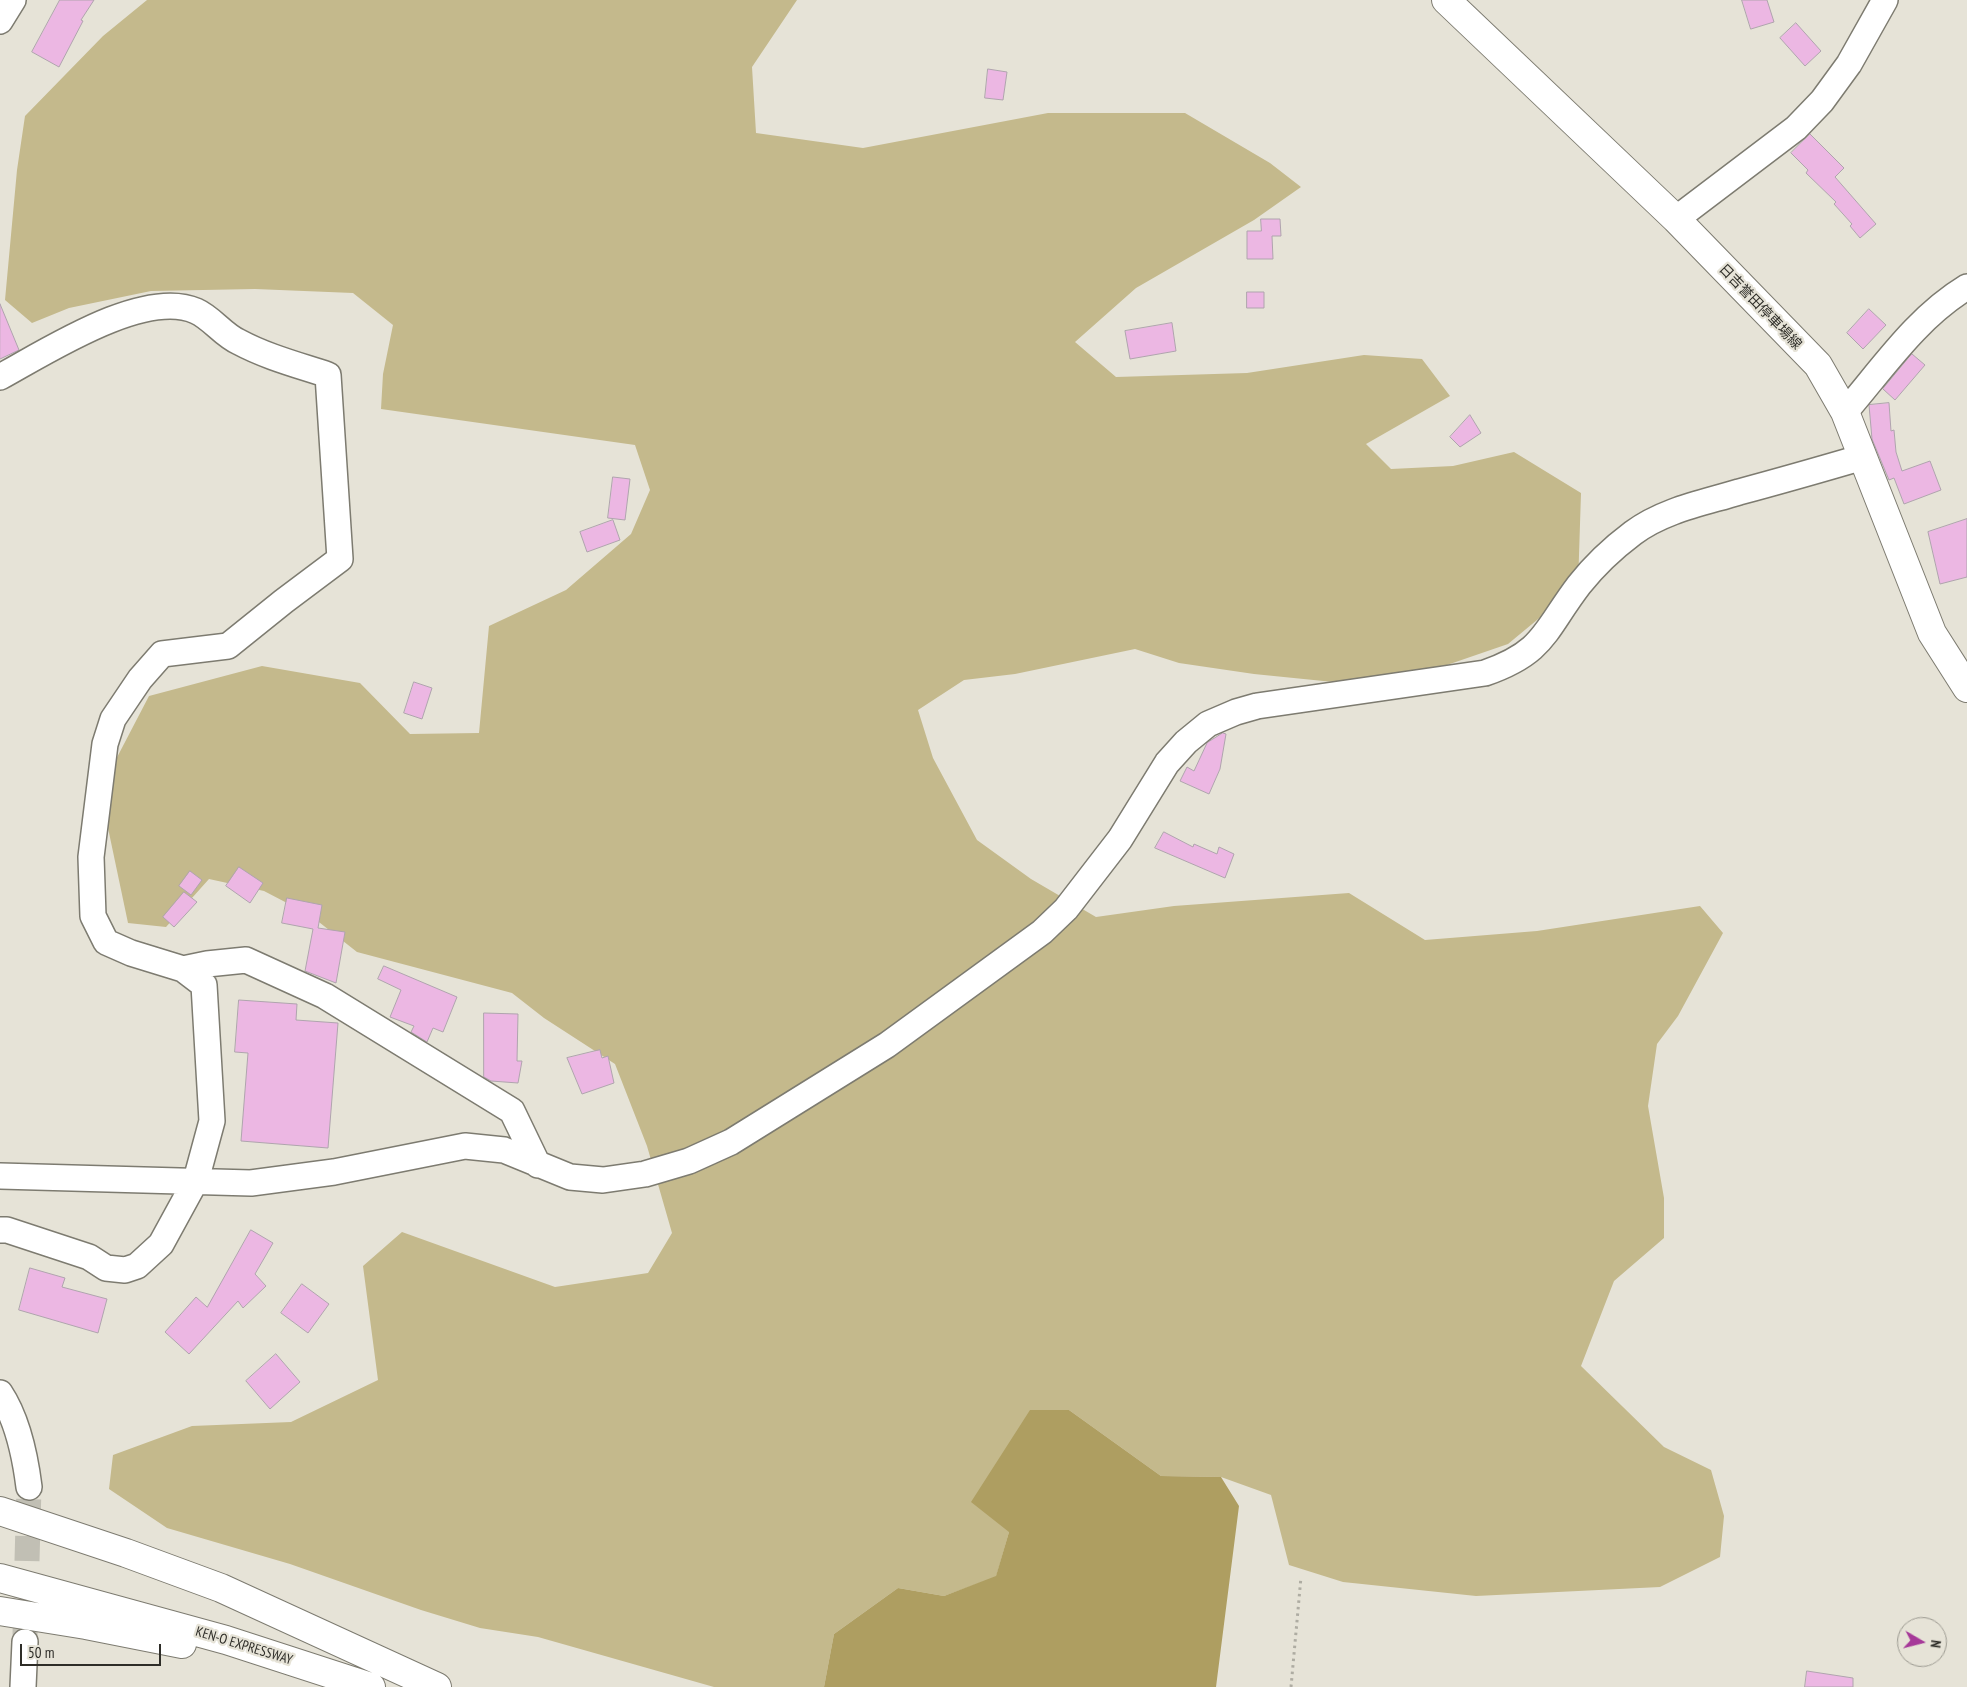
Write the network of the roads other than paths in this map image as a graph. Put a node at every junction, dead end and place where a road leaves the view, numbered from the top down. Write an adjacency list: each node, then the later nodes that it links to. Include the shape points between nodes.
1 (12, 0): 4 (street)
2 (1446, 0): 5 (main road, 日吉誉田停車場線)
3 (1885, 0): 5 (street, via 1849,64 1822,102 1796,128)
4 (0, 21)
5 (1676, 219): 8 (main road, 日吉誉田停車場線, via 1818,365)
6 (1967, 287): 8 (street, via 1925,317)
7 (0, 378): 11 (street, via 120,315 174,304 197,311 237,342 328,374 340,559 228,646 162,654 140,679 113,720 105,744 91,857 93,916 106,942 131,954)
8 (1845, 412): 9 (main road, 日吉誉田停車場線)
9 (1863, 457): 10 (main road, 日吉誉田停車場線, via 1932,633); 12 (street, via 1665,514 1634,532 1600,561 1578,586 1541,640 1526,655 1507,665 1485,673 1257,706 1208,724 1167,763 1120,839 1066,909 1042,932 887,1045 731,1142 689,1161 645,1174 603,1180 570,1177)
10 (1967, 688)
11 (183, 969): 12 (street, via 246,960 325,996 512,1111); 14 (street, via 204,985 212,1122)
12 (538, 1165): 14 (street, via 504,1150 465,1146 294,1179 251,1184)
13 (0, 1176): 14 (street)
14 (196, 1180): 15 (street, via 161,1244 137,1266 125,1270 106,1268 89,1257)
15 (0, 1230)
16 (0, 1393): 17 (street, via 17,1431)
17 (29, 1487)
18 (0, 1511): 25 (main road, via 221,1588)
19 (0, 1578): 22 (main road, KEN-O EXPRESSWAY, via 217,1637)
20 (0, 1611): 22 (main road, via 86,1625)
21 (25, 1642): 23 (street)
22 (342, 1677): 24 (main road, KEN-O EXPRESSWAY)
23 (15, 1680)
24 (370, 1687)
25 (437, 1687)

